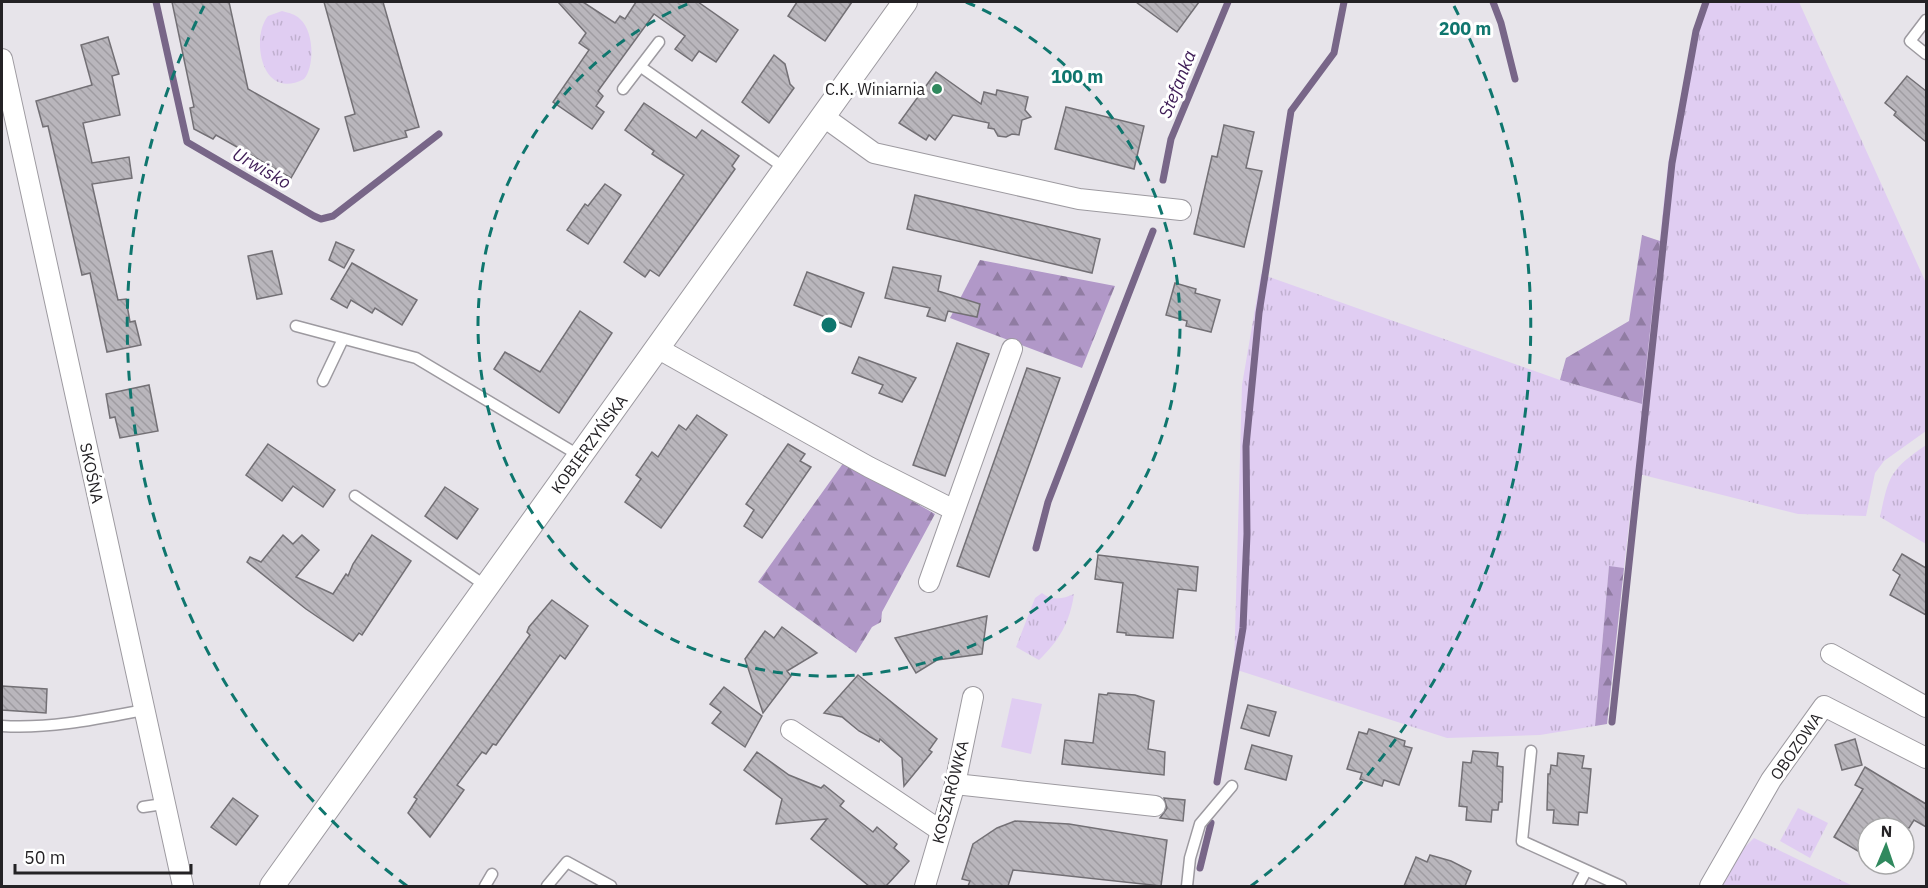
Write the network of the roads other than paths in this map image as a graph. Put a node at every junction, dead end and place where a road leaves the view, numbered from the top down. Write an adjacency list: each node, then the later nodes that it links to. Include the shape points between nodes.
1 (905, 2): 8 (street, KOBIERZYŃSKA)
2 (1926, 20): 4 (lane, via 1910,41)
3 (659, 42): 6 (lane)
4 (1926, 54)
5 (2, 59): 24 (street, SKOŚNA)
6 (641, 67): 7 (lane); 9 (lane)
7 (623, 89)
8 (824, 117): 9 (street, KOBIERZYŃSKA); 10 (street, via 874,153 1079,199)
9 (786, 170): 13 (street, KOBIERZYŃSKA)
10 (1181, 210)
11 (296, 326): 12 (lane)
12 (343, 339): 15 (lane); 16 (lane, via 416,358)
13 (657, 348): 16 (street, KOBIERZYŃSKA); 18 (street)
14 (1012, 349): 18 (street)
15 (322, 381)
16 (580, 457): 20 (street, KOBIERZYŃSKA)
17 (355, 496): 20 (lane)
18 (954, 510): 19 (street)
19 (929, 582)
20 (486, 586): 38 (street, KOBIERZYŃSKA)
21 (1831, 654): 23 (street)
22 (973, 697): 29 (street, KOSZARÓWKA)
23 (1926, 707)
24 (144, 710): 25 (lane, via 87,722); 31 (street, SKOŚNA)
25 (2, 726)
26 (791, 730): 34 (street)
27 (1531, 752): 35 (lane, via 1522,842)
28 (1926, 758): 46 (street, OBOZOWA, via 1824,705 1771,780)
29 (955, 784): 32 (street); 34 (street, KOSZARÓWKA)
30 (1232, 786): 43 (lane, via 1200,824)
31 (163, 804): 33 (lane); 37 (street, SKOŚNA)
32 (1155, 806)
33 (143, 807)
34 (941, 831): 42 (street, KOSZARÓWKA)
35 (1586, 871): 44 (lane); 45 (lane)
36 (492, 874): 39 (lane)
37 (183, 886)
38 (272, 886)
39 (485, 886)
40 (547, 886): 41 (lane, via 567,862)
41 (611, 886)
42 (925, 886)
43 (1187, 886)
44 (1578, 886)
45 (1621, 886)
46 (1710, 886)

